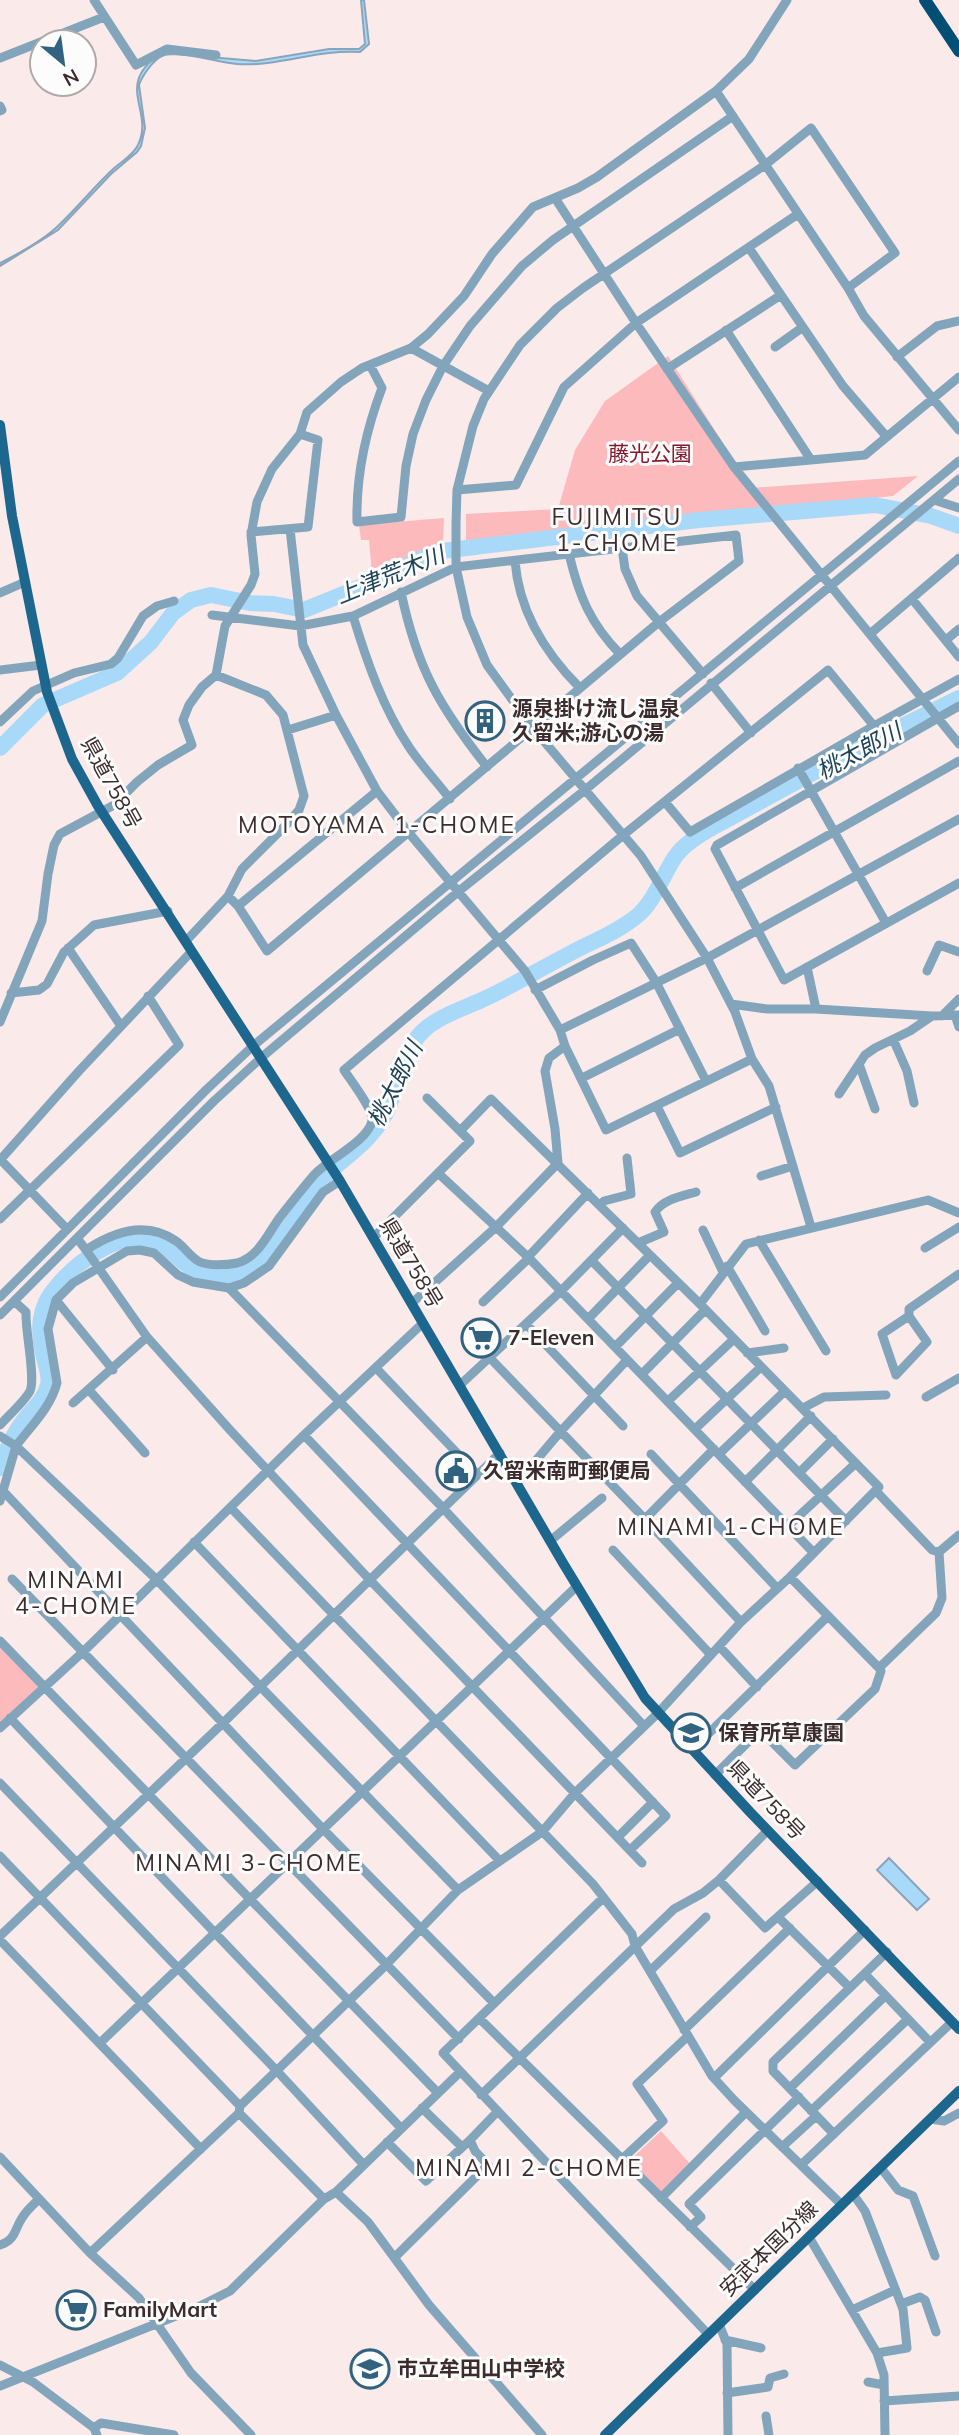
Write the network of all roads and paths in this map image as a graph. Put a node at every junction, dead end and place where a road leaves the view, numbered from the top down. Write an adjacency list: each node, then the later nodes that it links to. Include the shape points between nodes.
1 (94, 0): 4 (street)
2 (787, 0): 8 (street, via 749,60)
3 (925, 0): 5 (highway)
4 (104, 17): 6 (street, via 136,65 167,48); 7 (street)
5 (959, 51)
6 (216, 55)
7 (0, 58)
8 (716, 91): 11 (street); 13 (street, via 631,155)
9 (0, 106): 10 (street)
10 (0, 111)
11 (733, 116): 12 (street); 15 (street)
12 (765, 164): 14 (street); 17 (street); 18 (street, via 811,128 895,253)
13 (555, 198): 15 (street); 25 (street, via 533,207 455,306)
14 (798, 214): 16 (street); 18 (street)
15 (574, 227): 17 (street); 28 (street, via 522,266 470,326)
16 (749, 248): 19 (street); 21 (street)
17 (605, 274): 21 (street); 31 (street, via 557,308 520,345)
18 (848, 288): 26 (street)
19 (781, 295): 22 (street); 23 (street)
20 (959, 321): 26 (street, via 937,326)
21 (636, 323): 29 (street); 41 (street, via 564,387 516,485)
22 (803, 327): 24 (street); 36 (street, via 843,386)
23 (726, 330): 29 (street); 37 (street)
24 (775, 347)
25 (411, 348): 27 (street); 28 (street)
26 (897, 357): 32 (street)
27 (370, 365): 28 (street, via 382,388 361,466 357,522 401,517 413,434); 35 (street, via 341,382 307,412)
28 (443, 366): 31 (street)
29 (667, 369): 39 (street)
30 (959, 377): 32 (street)
31 (489, 391): 41 (street, via 473,426)
32 (932, 399): 34 (street); 36 (street)
33 (0, 425): 52 (main road, 県道758号)
34 (959, 430)
35 (300, 434): 44 (street, via 318,440 308,527); 45 (street, via 272,469 257,502)
36 (886, 436): 37 (street, via 865,455)
37 (811, 460): 39 (street)
38 (959, 461): 51 (street)
39 (734, 467): 51 (street)
40 (959, 479): 42 (street)
41 (457, 490): 50 (street)
42 (933, 500): 43 (street); 53 (street)
43 (959, 508)
44 (290, 529): 45 (street); 61 (street)
45 (251, 531): 59 (street, via 255,574)
46 (622, 548): 47 (street); 62 (street, via 637,596); 62 (street, via 736,535 739,561)
47 (569, 554): 49 (street); 66 (street, via 581,600)
48 (959, 558): 56 (street)
49 (515, 561): 50 (street); 75 (street, via 522,597 542,644)
50 (456, 567): 54 (street); 82 (street, via 467,617 487,665)
51 (822, 574): 53 (street); 70 (street)
52 (25, 582): 55 (street); 68 (main road, 県道758号)
53 (830, 585): 64 (street); 73 (street)
54 (401, 592): 60 (street); 87 (street, via 423,670 452,721)
55 (0, 593)
56 (912, 598): 64 (street); 65 (street)
57 (174, 601): 74 (street, via 143,616 111,664 74,673)
58 (212, 615): 59 (street)
59 (230, 615): 61 (street); 71 (street)
60 (353, 616): 61 (street); 93 (street, via 366,660 390,713 409,747)
61 (299, 622): 78 (street, via 306,653)
62 (659, 622): 66 (street); 70 (street)
63 (959, 629): 65 (street)
64 (870, 634): 76 (street)
65 (946, 640): 67 (street)
66 (620, 654): 75 (street)
67 (959, 657)
68 (41, 664): 69 (street); 74 (main road, 県道758号)
69 (0, 670)
70 (704, 674): 89 (street)
71 (216, 675): 83 (street, via 266,695 283,715); 95 (street, via 202,687 183,720 192,745 158,765)
72 (959, 679): 76 (street)
73 (711, 683): 84 (street); 90 (street)
74 (46, 688): 80 (street, via 21,700); 95 (main road, 県道758号, via 75,765)
75 (580, 688): 82 (street)
76 (922, 698): 79 (street); 81 (street)
77 (959, 706): 79 (street)
78 (336, 715): 83 (street); 91 (street)
79 (938, 718): 85 (street); 92 (street)
80 (0, 722)
81 (874, 726): 84 (street, via 828,670); 88 (street)
82 (532, 727): 87 (street); 89 (street)
83 (288, 730): 105 (street, via 304,796 299,810 242,869)
84 (751, 733): 94 (street)
85 (959, 744)
86 (959, 761): 97 (street)
87 (487, 766): 93 (street)
88 (798, 768): 92 (street); 94 (street, via 690,832)
89 (576, 779): 90 (street); 101 (street)
90 (585, 790): 99 (street); 104 (street)
91 (377, 791): 98 (street); 106 (street)
92 (811, 791): 97 (street); 103 (street, via 717,845)
93 (450, 799): 98 (street)
94 (665, 802): 99 (street)
95 (102, 812): 107 (main road, 県道758号); 119 (street, via 60,834 54,845 42,921)
96 (959, 819): 100 (street)
97 (834, 832): 100 (street); 103 (street)
98 (409, 833): 101 (street); 106 (street, via 267,951)
99 (622, 836): 110 (street); 114 (street)
100 (858, 875): 108 (street); 109 (street)
101 (452, 882): 104 (street); 132 (street)
102 (959, 883): 108 (street)
103 (735, 888): 109 (street)
104 (459, 891): 110 (street); 134 (street)
105 (228, 896): 106 (street); 111 (street)
106 (238, 906)
107 (167, 911): 111 (main road, 県道758号); 112 (street, via 94,925)
108 (886, 923): 115 (street)
109 (757, 931): 114 (street); 115 (street, via 784,980)
110 (498, 941): 118 (street); 148 (street, via 344,1070 372,1114 372,1123)
111 (188, 946): 120 (street); 132 (main road, 県道758号)
112 (68, 948): 119 (street, via 47,984 39,990); 127 (street)
113 (959, 952): 116 (street, via 939,944)
114 (707, 958): 117 (street); 122 (street)
115 (807, 967): 123 (street)
116 (927, 971)
117 (656, 982): 118 (street, via 631,943); 129 (street); 130 (street)
118 (536, 990): 130 (street)
119 (11, 993): 126 (street)
120 (148, 996): 127 (street); 154 (street, via 179,1045)
121 (959, 999): 125 (street)
122 (731, 1004): 123 (street); 135 (street)
123 (816, 1009): 125 (street)
124 (957, 1015): 125 (street); 128 (street)
125 (937, 1016): 131 (street)
126 (0, 1021)
127 (121, 1026): 147 (street)
128 (959, 1027)
129 (680, 1029): 137 (street); 138 (street)
130 (561, 1030): 133 (street)
131 (893, 1039): 136 (street, via 865,1055); 141 (street)
132 (253, 1046): 134 (main road, 県道758号); 164 (street)
133 (565, 1046): 137 (street); 149 (street, via 549,1058 545,1071)
134 (262, 1057): 148 (main road, 県道758号); 166 (street)
135 (752, 1059): 138 (street); 143 (street)
136 (859, 1064): 139 (street); 144 (street)
137 (582, 1077): 142 (street, via 606,1130)
138 (706, 1081): 142 (street)
139 (839, 1094)
140 (427, 1098): 145 (street)
141 (914, 1103)
142 (657, 1106): 143 (street, via 680,1153)
143 (776, 1107): 150 (street)
144 (875, 1109)
145 (460, 1131): 149 (street, via 491,1100); 151 (street, via 470,1141)
146 (627, 1158): 157 (street, via 631,1194)
147 (0, 1159): 154 (street)
148 (328, 1162): 153 (main road, 県道758号); 171 (street, via 257,1251 239,1262 200,1262 175,1240 157,1231 136,1229 117,1233)
149 (558, 1163): 156 (street); 160 (street)
150 (793, 1166): 152 (street); 161 (street)
151 (438, 1173): 160 (street); 167 (street)
152 (761, 1176)
153 (340, 1181): 167 (main road, 県道758号); 179 (street, via 323,1192 270,1266)
154 (28, 1190): 159 (street); 164 (street)
155 (696, 1192): 169 (street, via 657,1208 664,1232)
156 (588, 1193): 157 (street); 173 (street)
157 (600, 1206): 163 (street)
158 (959, 1212): 161 (street, via 928,1200)
159 (0, 1219)
160 (496, 1227): 173 (street); 186 (street)
161 (811, 1227): 168 (street)
162 (959, 1227): 170 (street)
163 (623, 1228): 169 (street); 174 (street)
164 (67, 1229): 182 (street)
165 (703, 1230): 176 (street)
166 (77, 1238): 171 (street); 184 (street)
167 (373, 1238): 186 (main road, 県道758号)
168 (759, 1240): 176 (street, via 746,1244); 200 (street)
169 (638, 1243): 172 (street)
170 (925, 1248)
171 (86, 1250): 175 (street)
172 (650, 1255): 178 (street); 180 (street)
173 (528, 1258): 181 (street); 185 (street)
174 (592, 1261): 180 (street); 181 (street)
175 (97, 1267): 179 (street, via 127,1251 140,1250 154,1253 193,1282); 183 (street); 195 (street)
176 (725, 1269): 187 (street); 194 (street)
177 (959, 1273): 190 (street, via 909,1309)
178 (678, 1283): 187 (street); 189 (street)
179 (229, 1288): 218 (street)
180 (618, 1288): 189 (street); 191 (street)
181 (561, 1292): 191 (street); 193 (street)
182 (0, 1297)
183 (56, 1300): 206 (street); 230 (street, via 48,1329 57,1383 46,1407)
184 (14, 1301): 188 (street); 222 (street, via 26,1312 31,1383 30,1391)
185 (483, 1302)
186 (412, 1303): 192 (main road, 県道758号)
187 (703, 1307): 196 (street); 197 (street)
188 (0, 1315)
189 (646, 1315): 197 (street); 198 (street)
190 (909, 1316): 190 (street, via 882,1334 896,1374 927,1342)
191 (588, 1319): 198 (street)
192 (423, 1323): 205 (street); 210 (main road, 県道758号)
193 (526, 1324): 202 (street); 213 (street)
194 (765, 1331)
195 (148, 1337): 206 (street); 237 (street)
196 (734, 1339): 201 (street); 207 (street)
197 (673, 1343): 207 (street); 208 (street)
198 (615, 1347): 203 (street)
199 (784, 1348): 201 (street)
200 (825, 1350)
201 (747, 1353): 204 (street)
202 (488, 1357): 210 (street); 226 (street)
203 (627, 1360): 208 (street); 213 (street)
204 (761, 1367): 212 (street); 216 (street)
205 (376, 1368): 218 (street); 239 (street)
206 (113, 1370): 211 (street)
207 (701, 1370): 216 (street); 217 (street)
208 (642, 1374): 217 (street)
209 (959, 1378): 215 (street)
210 (460, 1385): 234 (main road, 県道758号)
211 (89, 1390): 219 (street); 233 (street)
212 (785, 1391): 220 (street); 223 (street)
213 (593, 1395): 224 (street); 226 (street)
214 (886, 1395): 220 (street, via 824,1397)
215 (926, 1397)
216 (728, 1399): 223 (street); 225 (street)
217 (668, 1401): 225 (street)
218 (340, 1402): 227 (street); 247 (street)
219 (73, 1403)
220 (803, 1408): 221 (street)
221 (811, 1416): 229 (street); 231 (street)
222 (0, 1424)
223 (750, 1424): 231 (street); 232 (street)
224 (623, 1426)
225 (695, 1429): 232 (street)
226 (560, 1432): 242 (street); 249 (street)
227 (304, 1435): 237 (street); 255 (street)
228 (1, 1436): 230 (street)
229 (833, 1439): 236 (street); 238 (street)
230 (16, 1446): 245 (street); 261 (street)
231 (778, 1451): 238 (street); 241 (street)
232 (717, 1452): 240 (street); 241 (street)
233 (145, 1453)
234 (500, 1453): 239 (street); 242 (main road, 県道758号)
235 (651, 1454): 240 (street)
236 (856, 1463): 243 (street, via 878,1487); 244 (street)
237 (268, 1471): 248 (street); 262 (street)
238 (800, 1472): 244 (street)
239 (477, 1474): 247 (street)
240 (679, 1482): 249 (street); 264 (street)
241 (745, 1482): 251 (street)
242 (517, 1483): 253 (main road, 県道758号)
243 (876, 1492): 250 (street); 258 (street)
244 (821, 1494): 250 (street); 251 (street)
245 (2, 1497): 266 (street)
246 (602, 1498): 253 (street)
247 (442, 1507): 255 (street); 268 (street)
248 (231, 1508): 254 (street); 265 (street)
249 (645, 1519): 269 (street)
250 (846, 1521): 257 (street)
251 (788, 1526): 257 (street)
252 (959, 1535): 258 (street)
253 (550, 1541): 263 (main road, 県道758号)
254 (194, 1542): 261 (street); 272 (street)
255 (406, 1542): 262 (street); 273 (street)
256 (613, 1550): 275 (street)
257 (813, 1552): 259 (street)
258 (939, 1552): 276 (street, via 942,1598 936,1613)
259 (790, 1577): 264 (street); 267 (street)
260 (12, 1578): 274 (street)
261 (156, 1579): 266 (street); 277 (street)
262 (369, 1579): 265 (street); 280 (street)
263 (576, 1586): 268 (street); 281 (main road, 県道758号)
264 (778, 1588): 269 (street)
265 (332, 1615): 272 (street); 283 (street)
266 (119, 1616): 274 (street); 284 (street)
267 (828, 1616): 276 (street); 279 (street)
268 (545, 1617): 273 (street); 285 (street)
269 (741, 1622): 271 (street)
270 (0, 1640): 278 (street)
271 (719, 1646): 275 (street); 279 (street)
272 (298, 1649): 277 (street); 288 (street)
273 (511, 1650): 280 (street); 290 (street)
274 (84, 1651): 278 (street); 289 (street)
275 (711, 1655): 281 (street)
276 (879, 1668): 291 (street, via 875,1689 795,1765 760,1730)
277 (260, 1686): 284 (street); 293 (street)
278 (44, 1687): 282 (street); 295 (street)
279 (757, 1687): 287 (street)
280 (473, 1688): 283 (street); 294 (street)
281 (657, 1714): 285 (street); 291 (main road, 県道758号)
282 (10, 1718): 286 (street); 297 (street)
283 (437, 1721): 288 (street); 300 (street)
284 (223, 1723): 289 (street); 298 (street)
285 (644, 1726): 290 (street)
286 (0, 1728)
287 (702, 1740)
288 (400, 1756): 293 (street); 304 (street)
289 (186, 1757): 295 (street); 306 (street)
290 (610, 1757): 294 (street); 296 (street)
291 (715, 1775): 299 (main road, 県道758号)
292 (0, 1783): 305 (street)
293 (362, 1792): 298 (street); 310 (street)
294 (576, 1792): 300 (street); 301 (street)
295 (148, 1794): 297 (street); 312 (street)
296 (653, 1802): 301 (street); 302 (street, via 666,1815)
297 (114, 1826): 305 (street); 319 (street)
298 (324, 1830): 306 (street); 317 (street)
299 (768, 1830): 308 (street); 309 (main road, 県道758号)
300 (542, 1832): 304 (street); 313 (street)
301 (618, 1837): 302 (street)
302 (630, 1850): 307 (street)
303 (0, 1856): 311 (street)
304 (499, 1860): 310 (street)
305 (77, 1862): 311 (street); 325 (street)
306 (289, 1863): 312 (street); 323 (street)
307 (642, 1863)
308 (719, 1880): 315 (street, via 765,1928); 321 (street, via 674,1909)
309 (818, 1881): 315 (street); 318 (main road, 県道758号)
310 (458, 1890): 317 (street)
311 (40, 1897): 320 (street); 332 (street)
312 (250, 1898): 319 (street); 330 (street)
313 (603, 1898): 321 (street, via 632,1934); 331 (street)
314 (706, 1917): 326 (street)
315 (778, 1917): 316 (street)
316 (790, 1928): 324 (street); 336 (street)
317 (421, 1930): 323 (street); 331 (street)
318 (865, 1930): 322 (main road, 県道758号); 324 (street)
319 (215, 1932): 325 (street); 337 (street)
320 (0, 1936): 340 (street)
321 (635, 1946): 326 (street); 341 (street)
322 (887, 1952): 327 (street); 335 (main road, 県道758号)
323 (386, 1965): 330 (street); 338 (street)
324 (828, 1966): 328 (street); 344 (street)
325 (177, 1968): 332 (street); 342 (street)
326 (650, 1971): 336 (street)
327 (865, 1974): 329 (street); 345 (street, via 773,2062 773,2071)
328 (846, 1984)
329 (886, 1996): 334 (street); 345 (street)
330 (349, 2002): 337 (street); 347 (street)
331 (494, 2003): 333 (street)
332 (140, 2004): 340 (street); 351 (street)
333 (480, 2019): 338 (street); 341 (street)
334 (908, 2019): 339 (street); 354 (street)
335 (956, 2025): 339 (street)
336 (686, 2033): 344 (street); 366 (street, via 637,2084 663,2121)
337 (314, 2035): 342 (street); 357 (street)
338 (459, 2039): 343 (street, via 443,2053)
339 (930, 2042): 359 (street)
340 (100, 2043): 364 (street)
341 (518, 2058): 348 (street); 366 (street)
342 (277, 2071): 351 (street); 367 (street)
343 (460, 2072): 347 (street); 348 (street)
344 (714, 2078): 353 (street)
345 (790, 2088): 349 (street)
346 (959, 2091): 356 (main road, 安武本国分線)
347 (438, 2093): 350 (street)
348 (481, 2095): 352 (street)
349 (799, 2097): 354 (street); 358 (street)
350 (422, 2108): 357 (street); 362 (street)
351 (240, 2109): 364 (street); 374 (street)
352 (497, 2112): 360 (street); 389 (street)
353 (746, 2112): 358 (street); 372 (street)
354 (814, 2113): 359 (street); 363 (street)
355 (959, 2113): 356 (street, via 944,2121)
356 (930, 2119): 369 (main road, 安武本国分線)
357 (401, 2129): 361 (street)
358 (764, 2130): 363 (street); 376 (street, via 689,2204 701,2217)
359 (834, 2134): 368 (street)
360 (470, 2140): 362 (street); 381 (street, via 488,2165)
361 (387, 2143): 362 (street, via 426,2181); 367 (street)
362 (462, 2147)
363 (782, 2147): 368 (street)
364 (201, 2149): 379 (street)
365 (0, 2157): 373 (street)
366 (621, 2160): 372 (street)
367 (364, 2165): 370 (street)
368 (801, 2165): 375 (street)
369 (881, 2168): 371 (main road, 安武本国分線); 380 (street, via 898,2190 914,2196)
370 (336, 2192): 374 (street); 381 (street, via 369,2222)
371 (853, 2194): 375 (main road, 安武本国分線); 383 (street, via 865,2211)
372 (661, 2198): 376 (street)
373 (39, 2199): 378 (street, via 21,2218 15,2236); 379 (street)
374 (324, 2199): 386 (street, via 230,2291)
375 (842, 2205): 377 (main road, 安武本国分線)
376 (690, 2227): 382 (street)
377 (809, 2237): 382 (main road, 安武本国分線); 385 (street)
378 (0, 2245)
379 (90, 2253): 386 (street, via 131,2288)
380 (935, 2256)
381 (395, 2257): 406 (street, via 429,2305)
382 (755, 2290): 387 (main road, 安武本国分線)
383 (895, 2290): 384 (street); 385 (street)
384 (901, 2304): 388 (street, via 920,2297 925,2300); 392 (street, via 907,2348)
385 (852, 2311): 392 (street)
386 (158, 2324): 395 (street); 405 (street, via 191,2373)
387 (719, 2324): 389 (main road, 安武本国分線); 390 (street)
388 (936, 2332)
389 (708, 2334): 407 (main road, 安武本国分線)
390 (726, 2340): 391 (street); 399 (street)
391 (761, 2348)
392 (877, 2353): 397 (street)
393 (0, 2365): 395 (street)
394 (784, 2374): 399 (street, via 770,2378 768,2387)
395 (24, 2377): 398 (street); 403 (street)
396 (868, 2382): 397 (street)
397 (884, 2385): 401 (street)
398 (0, 2386)
399 (727, 2393): 408 (street)
400 (959, 2396): 401 (street)
401 (884, 2402): 410 (street)
402 (766, 2416): 409 (street)
403 (96, 2431): 404 (street, via 101,2424)
404 (174, 2435)
405 (250, 2435)
406 (542, 2435)
407 (605, 2435)
408 (728, 2435)
409 (769, 2435)
410 (885, 2435)

